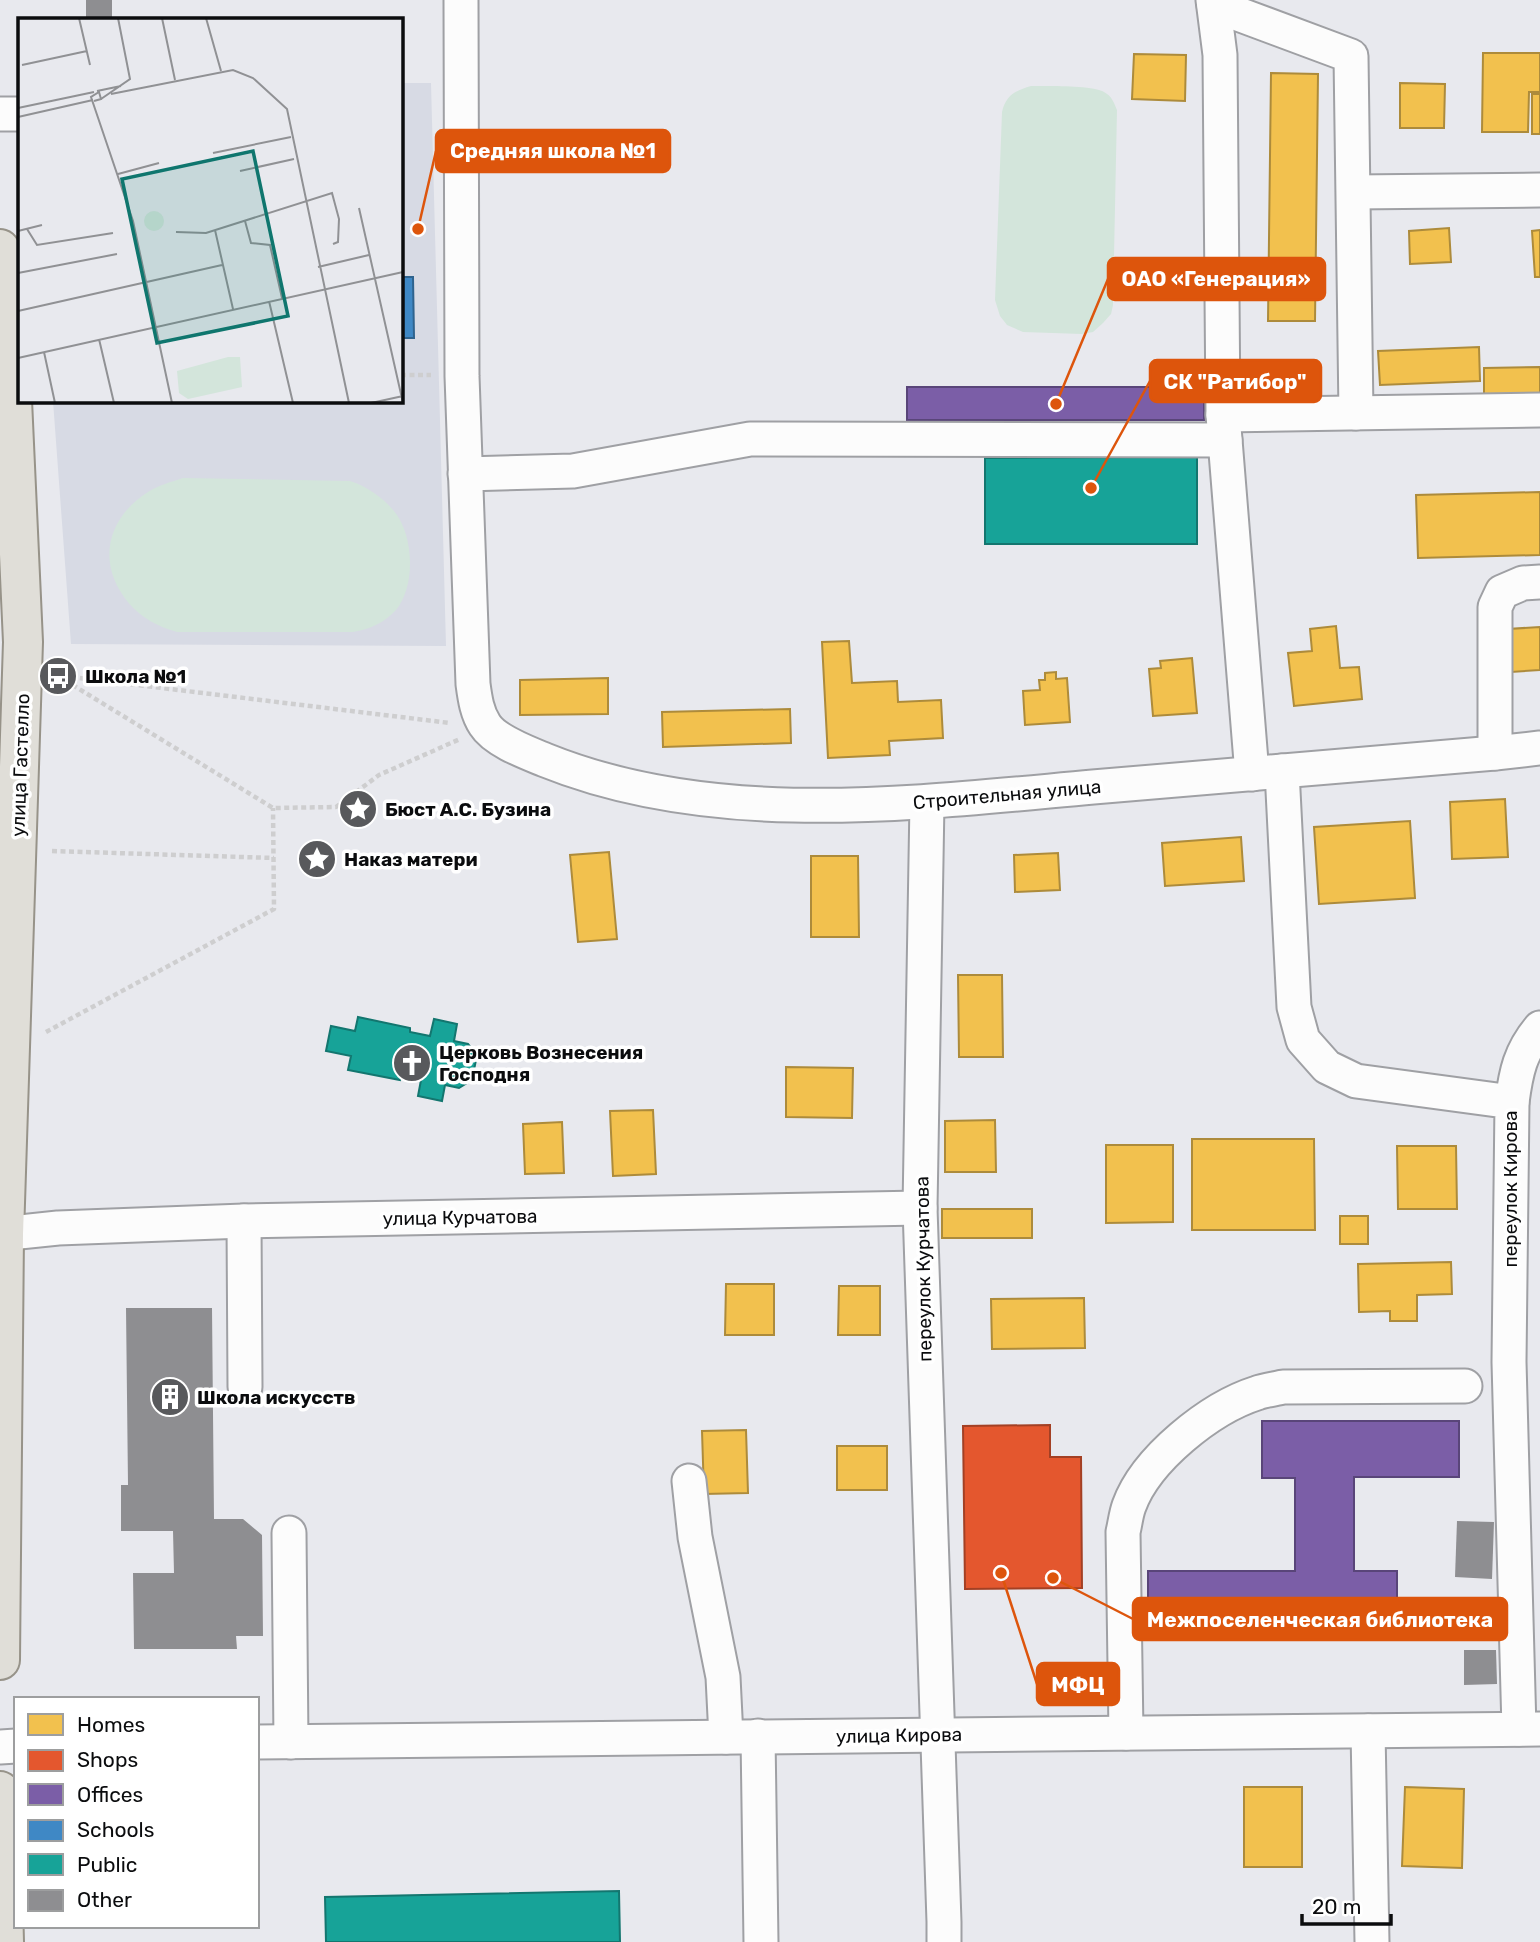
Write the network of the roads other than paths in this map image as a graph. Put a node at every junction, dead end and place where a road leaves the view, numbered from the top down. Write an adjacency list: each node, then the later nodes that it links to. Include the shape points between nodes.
1 (461, 0): 11 (street)
2 (1214, 3): 6 (street, via 1351,56); 10 (street, переулок Кирова, via 1220,55)
3 (0, 114): 4 (street)
4 (18, 114)
5 (1540, 190): 6 (street)
6 (1354, 192): 9 (street)
7 (0, 249): 12 (main road, улица Гастелло, via 11,378)
8 (1540, 410): 9 (street)
9 (1356, 413): 10 (street)
10 (1224, 427): 11 (street, via 750,439 573,471); 16 (street, переулок Кирова)
11 (465, 474): 17 (street, Строительная улица, via 473,684 486,728 514,747 572,771 659,792 813,806)
12 (9, 503): 22 (main road, улица Гастелло, via 22,593 23,681)
13 (1540, 582): 15 (street, via 1502,592 1495,607)
14 (1540, 748): 15 (street, Строительная улица)
15 (1495, 754): 16 (street, Строительная улица)
16 (1267, 772): 17 (street, Строительная улица); 19 (street, переулок Кирова, via 1294,1007 1303,1040 1327,1067 1356,1081)
17 (926, 802): 20 (street, переулок Курчатова)
18 (1540, 1028): 19 (street, via 1527,1044 1516,1071)
19 (1512, 1102): 28 (street, переулок Кирова, via 1508,1362)
20 (920, 1208): 21 (street, улица Курчатова); 31 (street, переулок Курчатова)
21 (244, 1221): 22 (street, улица Курчатова); 24 (street)
22 (2, 1234): 27 (main road, улица Гастелло)
23 (1465, 1386): 30 (street, via 1283,1387 1256,1393 1192,1429 1161,1457 1129,1506 1123,1532)
24 (245, 1387)
25 (689, 1481): 32 (street, via 723,1677)
26 (289, 1533): 34 (street)
27 (0, 1660)
28 (1530, 1729): 29 (street, улица Кирова)
29 (1368, 1731): 30 (street, улица Кирова); 39 (street)
30 (1126, 1733): 31 (street, улица Кирова)
31 (937, 1735): 32 (street, улица Кирова); 38 (street, переулок Курчатова)
32 (742, 1737): 34 (street, улица Кирова); 37 (street)
33 (259, 1742): 34 (street, улица Кирова)
34 (292, 1742)
35 (0, 1791): 36 (main road)
36 (4, 1942)
37 (761, 1942)
38 (944, 1942)
39 (1372, 1942)

